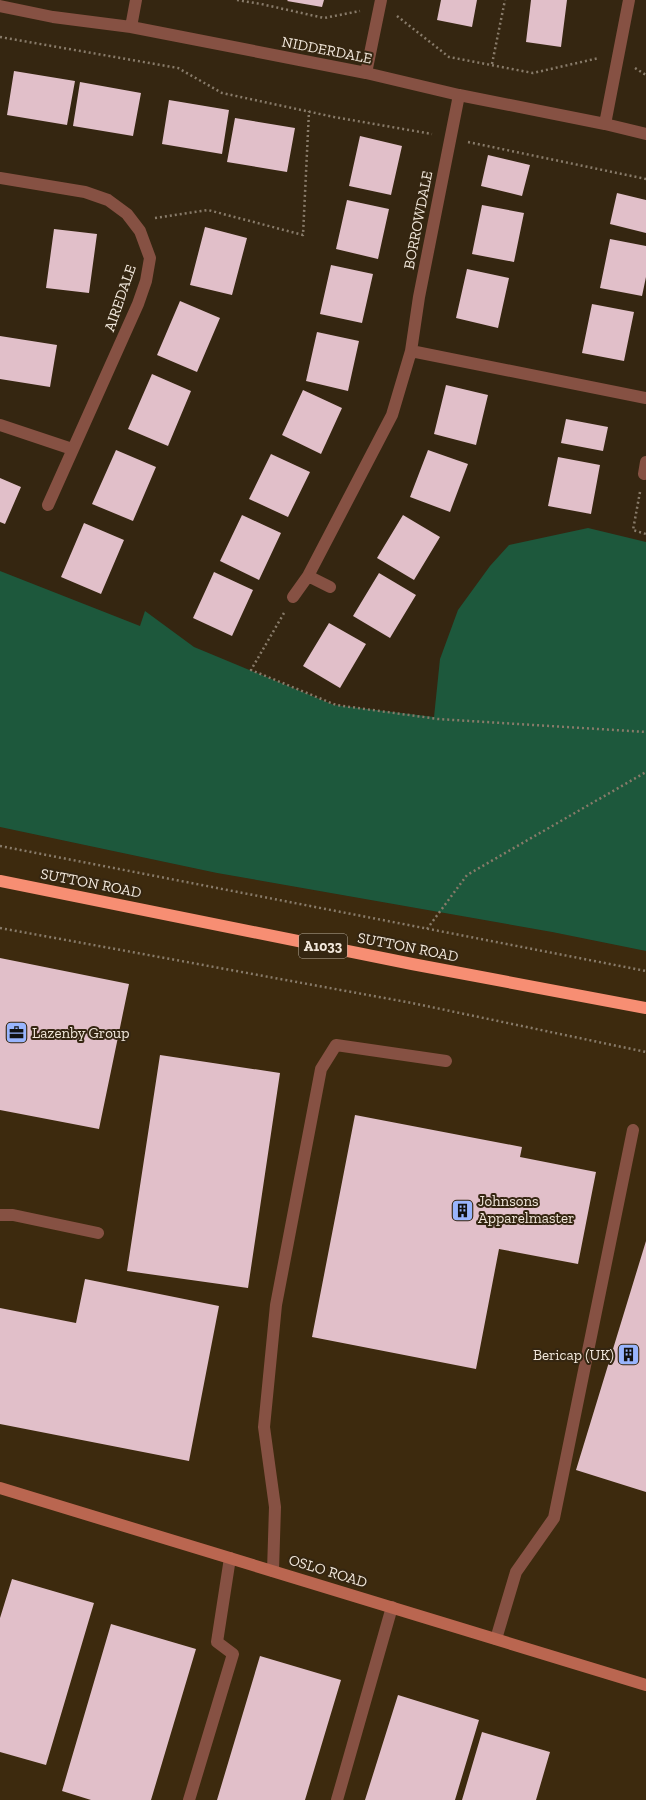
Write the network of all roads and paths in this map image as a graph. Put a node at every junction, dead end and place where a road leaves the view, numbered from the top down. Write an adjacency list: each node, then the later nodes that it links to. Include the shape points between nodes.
1 (136, 0): 8 (street)
2 (237, 0): 5 (path)
3 (505, 0): 11 (path)
4 (629, 0): 10 (street)
5 (262, 2): 6 (path, via 324,18)
6 (380, 5): 11 (path, via 449,57); 12 (street)
7 (0, 6): 8 (street, NIDDERDALE, via 53,17)
8 (131, 27): 12 (street, NIDDERDALE)
9 (0, 37): 15 (path, via 178,68 222,93)
10 (617, 58): 11 (path, via 601,57 533,73); 13 (path); 16 (street)
11 (492, 64)
12 (366, 74): 14 (street, NIDDERDALE)
13 (646, 75)
14 (458, 95): 16 (street, NIDDERDALE); 18 (street, BORROWDALE)
15 (309, 111): 18 (path); 21 (path, via 303,235 208,210 156,217)
16 (606, 124): 17 (street, NIDDERDALE)
17 (646, 134)
18 (450, 138): 20 (path); 22 (street, BORROWDALE)
19 (0, 178): 21 (street, AIREDALE, via 86,192 108,200 127,214)
20 (646, 179)
21 (140, 231): 25 (street, AIREDALE, via 150,258 146,281 115,358)
22 (411, 351): 23 (street); 29 (street, BORROWDALE, via 392,415)
23 (646, 398)
24 (0, 425): 25 (street)
25 (72, 449): 27 (street, AIREDALE)
26 (645, 468): 28 (path, via 633,530)
27 (48, 505)
28 (646, 534)
29 (308, 576): 30 (street); 31 (street, BORROWDALE)
30 (330, 587)
31 (293, 597): 32 (path, via 251,670 336,705 438,719)
32 (646, 732)
33 (646, 772): 37 (path, via 467,875)
34 (0, 846): 37 (path)
35 (0, 881): 39 (highway, SUTTON ROAD / A1033)
36 (0, 928): 40 (path, via 412,1003)
37 (427, 929): 38 (path)
38 (646, 971)
39 (646, 1008)
40 (646, 1052)
41 (446, 1061): 47 (street, via 336,1045 321,1069 276,1305 264,1427 275,1507)
42 (633, 1130): 49 (street, via 554,1518 516,1572)
43 (0, 1215): 44 (street)
44 (98, 1233)
45 (0, 1488): 46 (street, OSLO ROAD)
46 (230, 1558): 47 (street, OSLO ROAD); 51 (street, via 218,1642 233,1654)
47 (273, 1571): 48 (street, OSLO ROAD)
48 (392, 1607): 49 (street, OSLO ROAD); 52 (street)
49 (496, 1640): 50 (street, OSLO ROAD)
50 (646, 1685)
51 (189, 1800)
52 (337, 1800)

